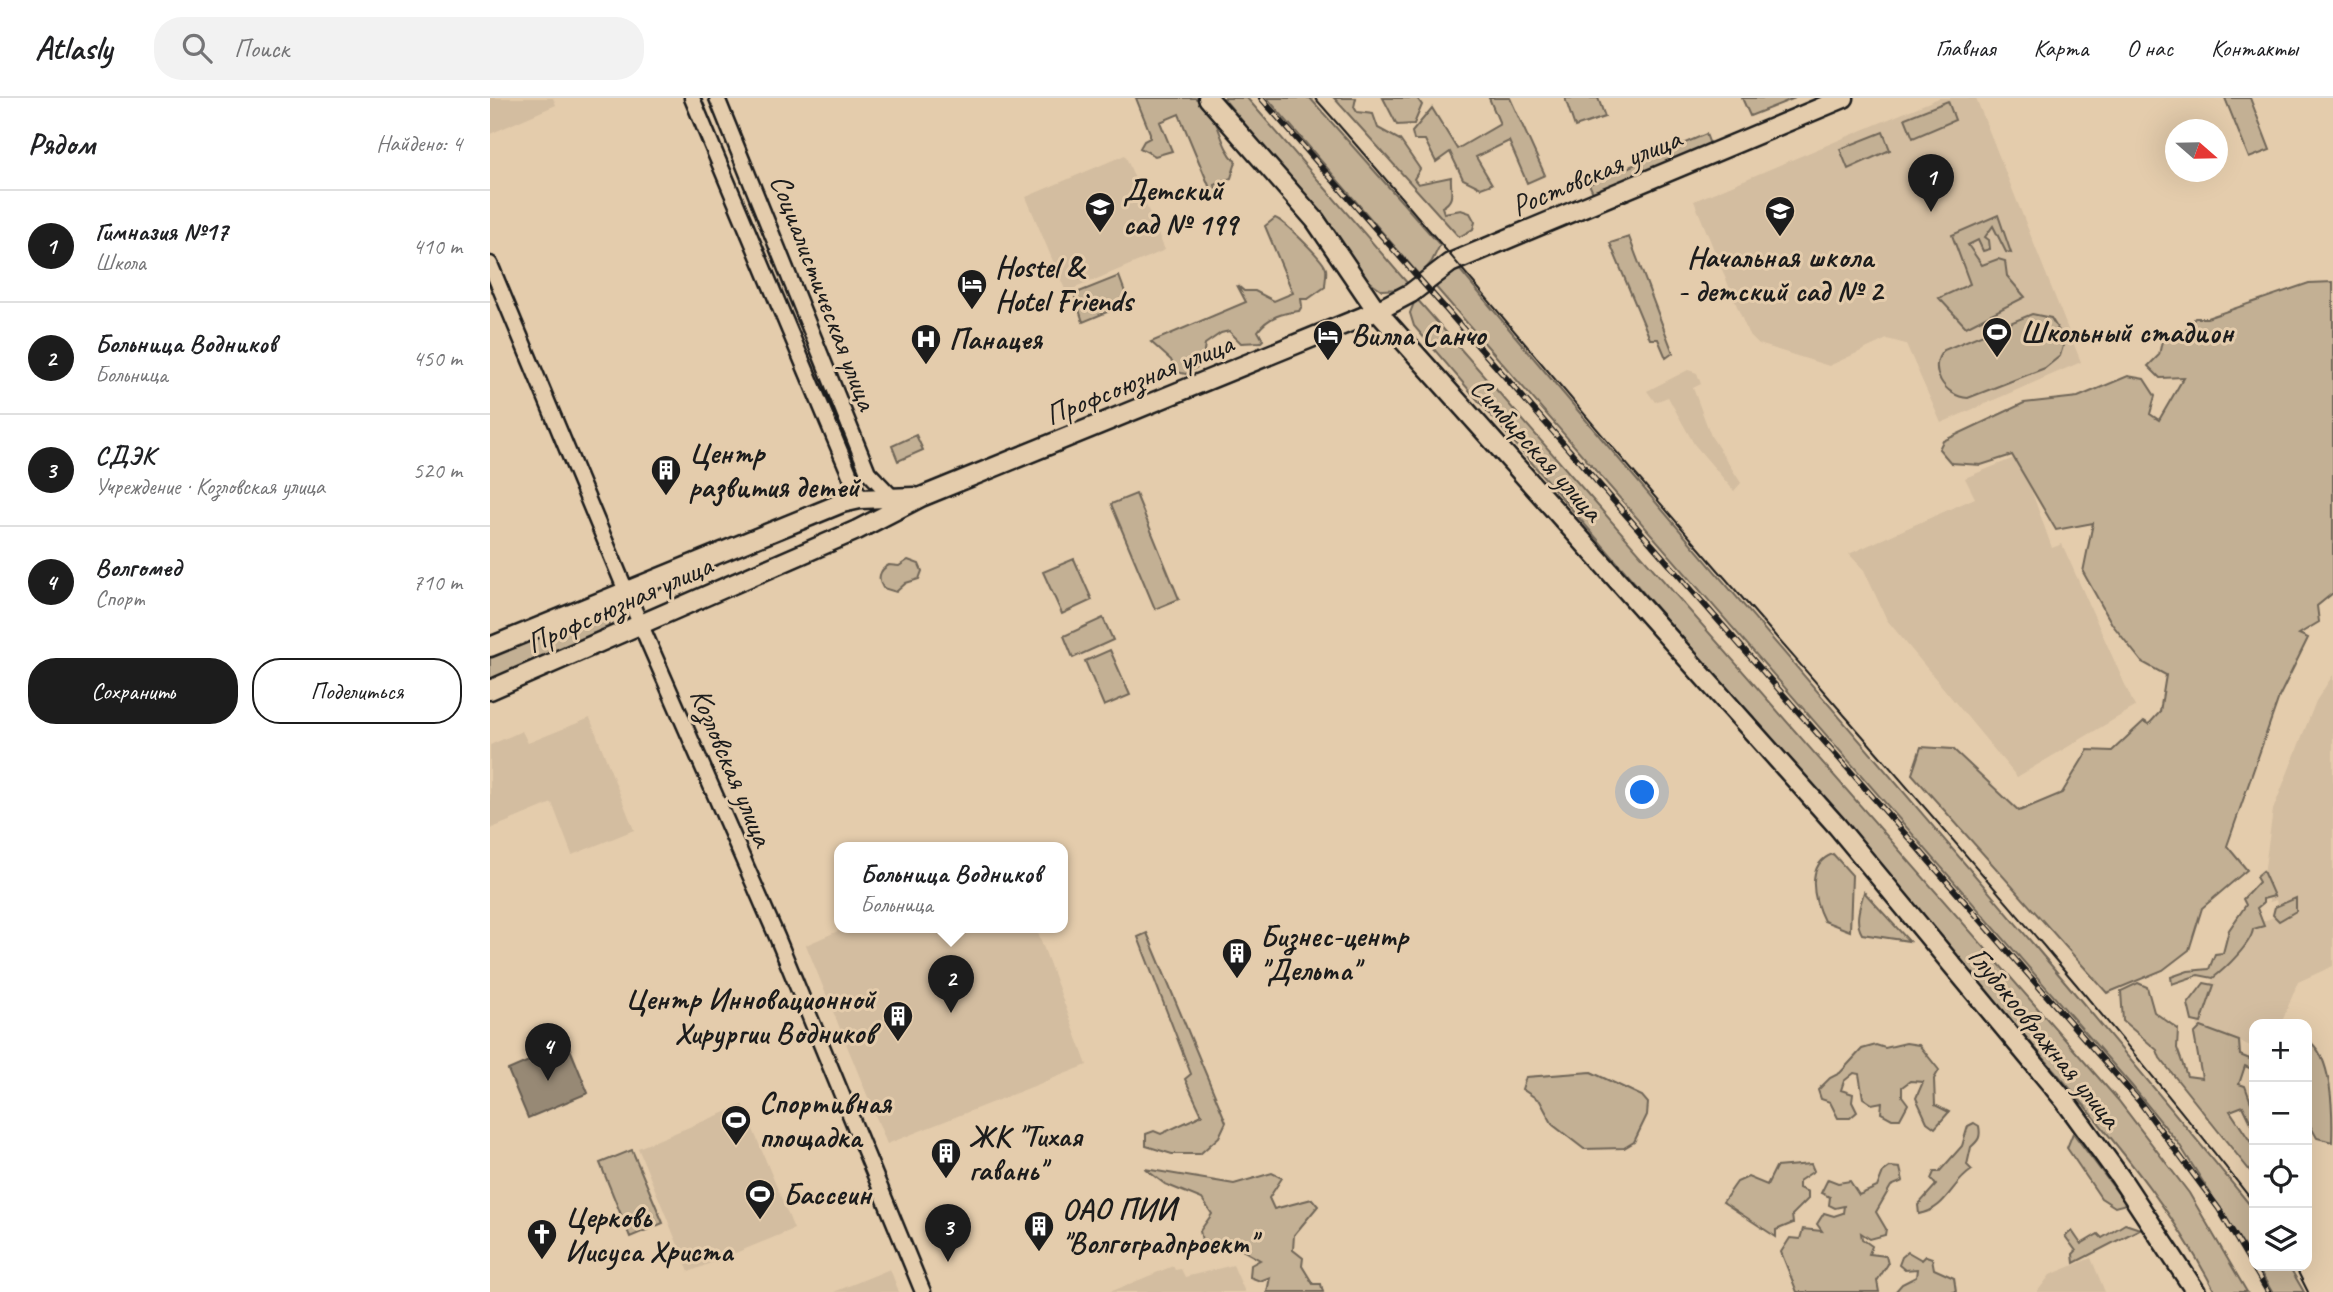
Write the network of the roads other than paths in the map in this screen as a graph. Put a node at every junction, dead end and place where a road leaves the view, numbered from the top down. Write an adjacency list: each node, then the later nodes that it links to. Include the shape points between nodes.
1 (692, 98): 9 (street, Социалистическая улица)
2 (718, 98): 8 (street, Социалистическая улица, via 868,472)
3 (1208, 98): 6 (main road, Симбирская улица, via 1315,220)
4 (1844, 98): 6 (main road, Ростовская улица, via 1450,263 1411,293)
5 (490, 264): 10 (street, Козловская улица)
6 (1377, 311): 7 (main road, Профсоюзная улица); 14 (main road, Симбирская улица)
7 (921, 497): 8 (main road, Профсоюзная улица); 11 (main road, Профсоюзная улица)
8 (893, 498): 9 (main road, Профсоюзная улица)
9 (860, 499): 10 (main road, Профсоюзная улица)
10 (626, 591): 11 (street, Козловская улица); 12 (main road, Профсоюзная улица)
11 (642, 626): 13 (main road, Профсоюзная улица); 15 (street, Козловская улица)
12 (490, 647)
13 (490, 690)
14 (1837, 826): 16 (main road, Глубокоовражная улица, via 2065,1101)
15 (923, 1292)
16 (2196, 1292)

